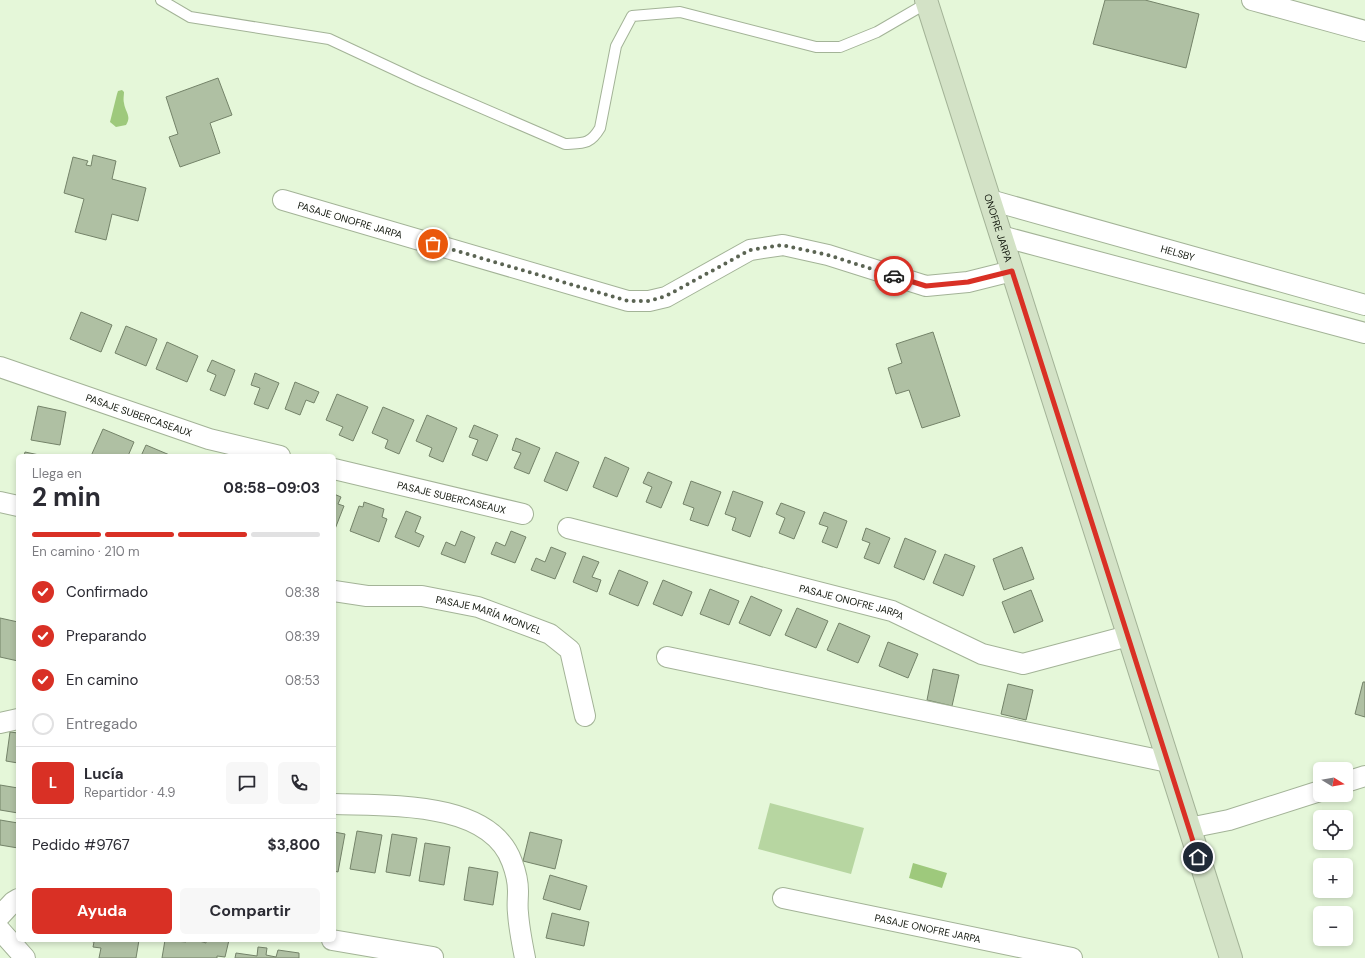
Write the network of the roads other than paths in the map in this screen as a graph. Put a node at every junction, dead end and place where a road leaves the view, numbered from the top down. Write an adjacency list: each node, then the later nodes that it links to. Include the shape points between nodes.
1 (162, 0): 3 (lane, via 190,17 329,39 565,144 594,139 600,128 616,46 632,16 680,12 816,47 840,47 877,32)
2 (1252, 0): 4 (street)
3 (927, 2): 6 (street, ONOFRE JARPA)
4 (1365, 31)
5 (283, 200): 8 (street, PASAJE ONOFRE JARPA, via 628,301 649,301 666,296 750,250 782,245 828,255 926,286 968,282)
6 (990, 200): 7 (street, ONOFRE JARPA); 9 (street, HELSBY)
7 (1001, 236): 8 (street, ONOFRE JARPA); 10 (street)
8 (1012, 271): 19 (street, ONOFRE JARPA)
9 (1365, 305)
10 (1365, 333)
11 (0, 367): 12 (street, PASAJE SUBERCASEAUX, via 209,439)
12 (272, 454)
13 (336, 469): 16 (street, PASAJE SUBERCASEAUX)
14 (0, 502): 15 (street)
15 (16, 506)
16 (523, 514)
17 (568, 528): 19 (street, PASAJE ONOFRE JARPA, via 892,611 982,654 1023,664)
18 (336, 591): 21 (street, PASAJE MARÍA MONVEL, via 367,596 422,596 478,607 550,634 570,650)
19 (1128, 636): 24 (street, ONOFRE JARPA)
20 (667, 657): 24 (street)
21 (585, 716)
22 (16, 719): 23 (street)
23 (0, 723)
24 (1168, 762): 29 (street, ONOFRE JARPA)
25 (1365, 776): 26 (street)
26 (1353, 780)
27 (1313, 793): 29 (street, via 1229,820)
28 (336, 804): 37 (street, via 440,811 480,825 498,838 512,861 518,890 517,911)
29 (1189, 828): 39 (street, ONOFRE JARPA)
30 (784, 898): 38 (street, PASAJE ONOFRE JARPA)
31 (16, 900): 32 (street)
32 (0, 916)
33 (0, 930): 36 (street)
34 (336, 941): 35 (street)
35 (433, 957)
36 (25, 958)
37 (525, 958)
38 (1072, 958)
39 (1231, 958)

